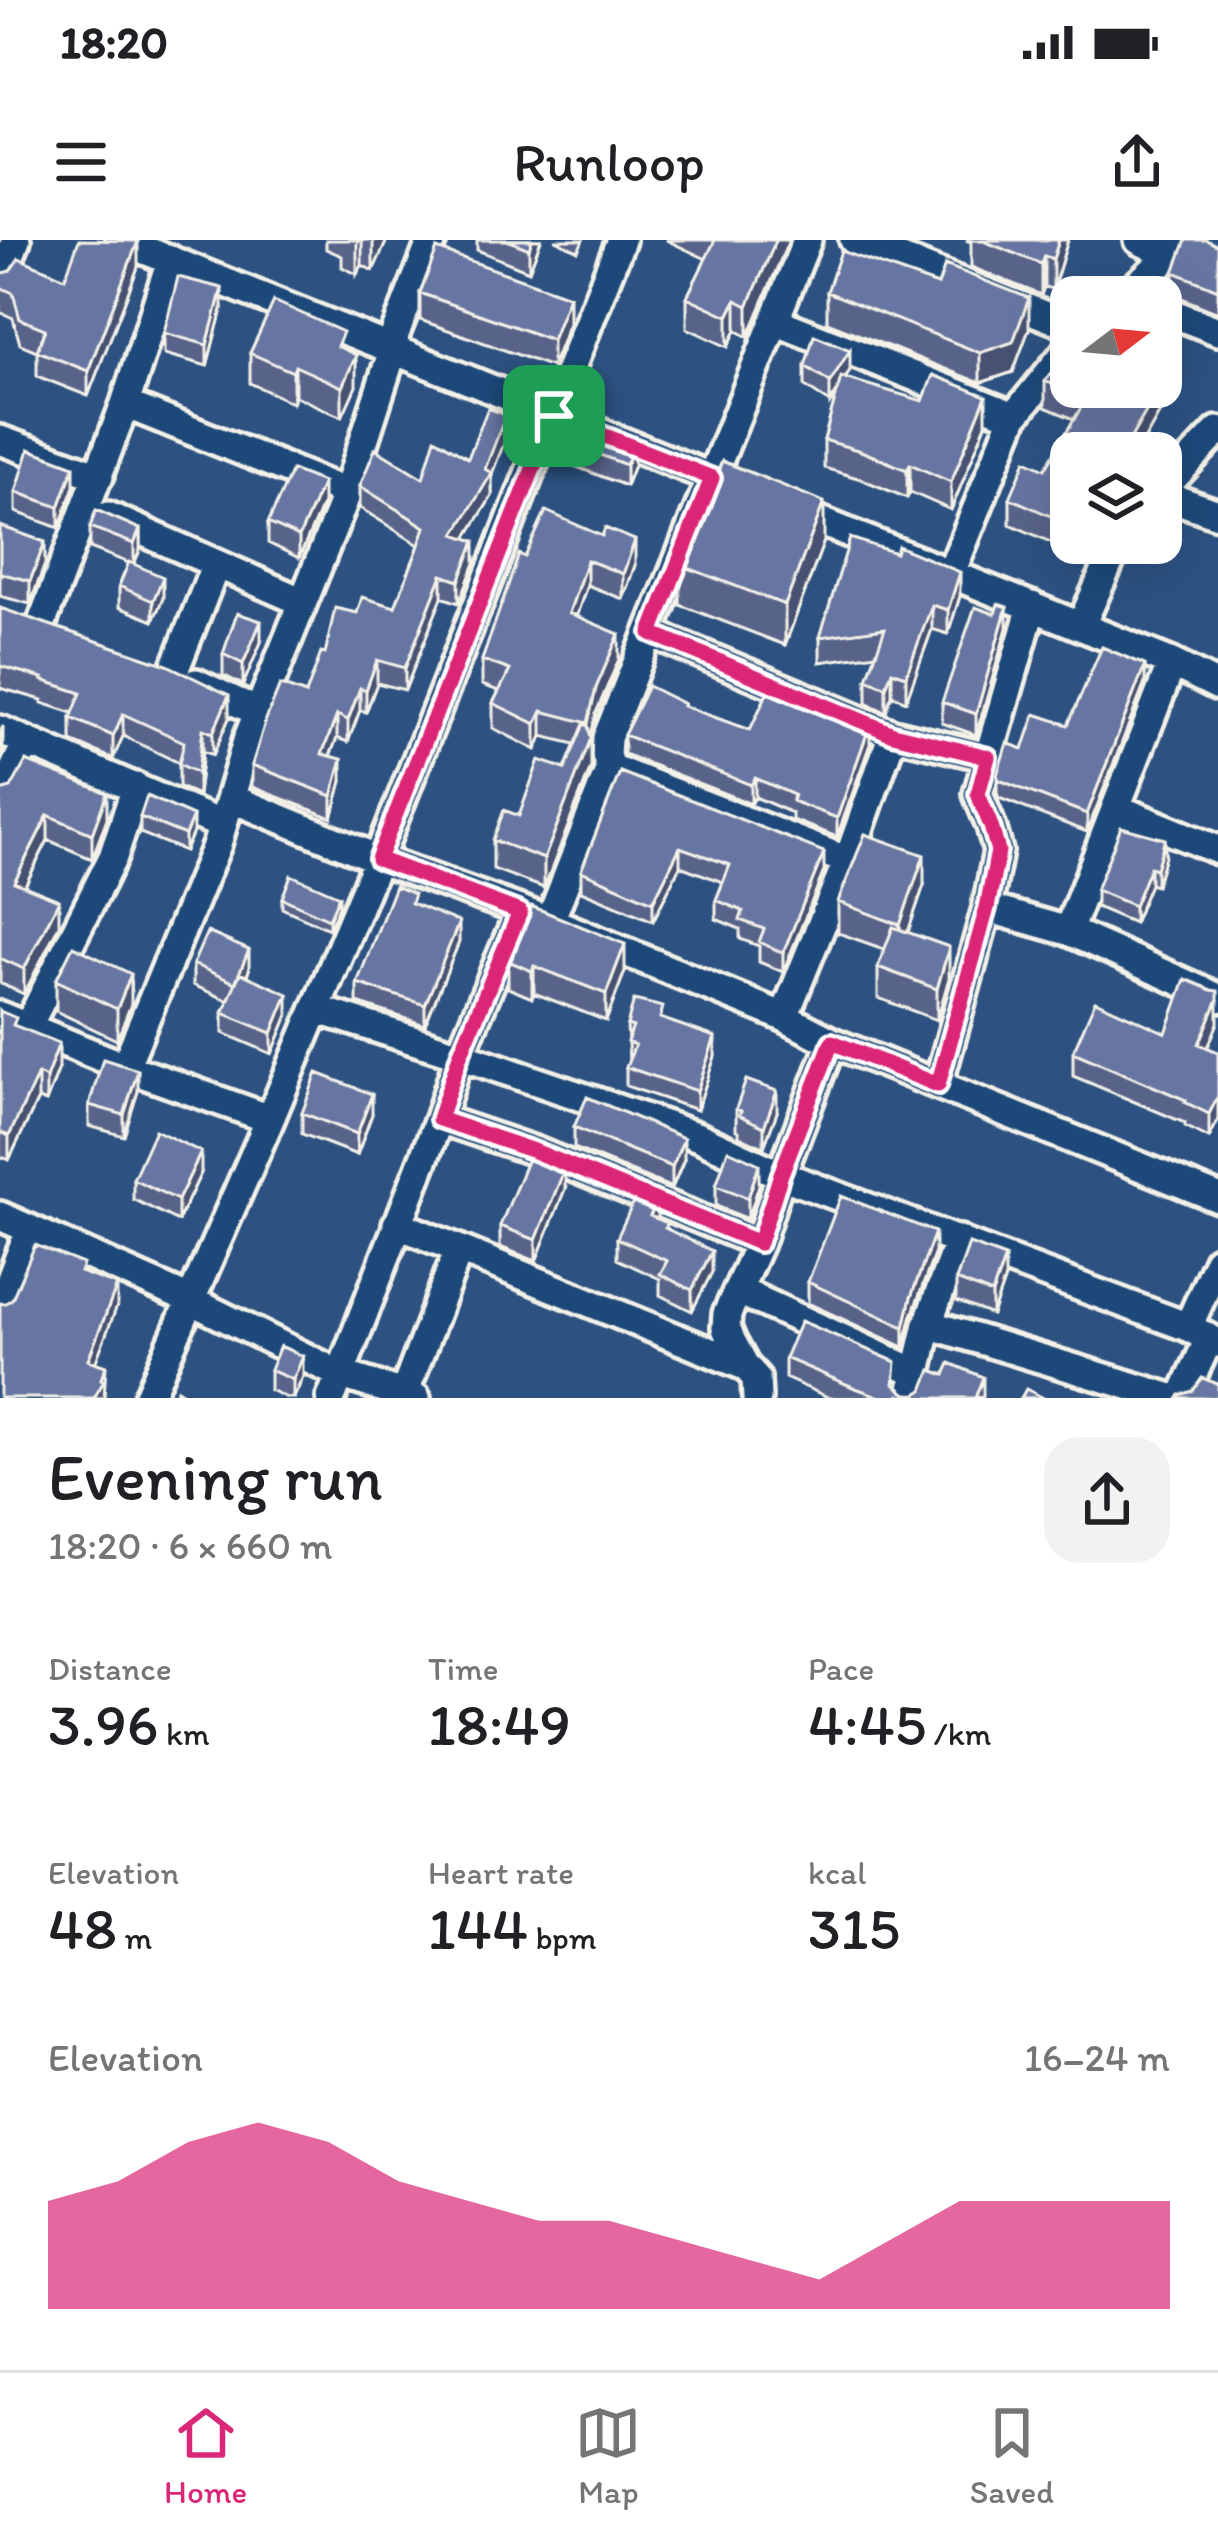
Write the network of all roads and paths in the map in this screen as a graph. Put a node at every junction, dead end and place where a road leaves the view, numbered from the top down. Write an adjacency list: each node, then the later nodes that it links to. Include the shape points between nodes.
1 (16, 240): 11 (street)
2 (120, 240): 9 (street)
3 (432, 240): 16 (street)
4 (621, 240): 19 (street)
5 (807, 240): 14 (street)
6 (854, 240): 13 (street)
7 (1139, 240): 8 (street)
8 (1174, 248): 10 (street)
9 (171, 260): 16 (street); 18 (street)
10 (1147, 276)
11 (0, 282)
12 (1182, 317): 15 (street)
13 (1050, 318)
14 (775, 321): 20 (street); 25 (street)
15 (1218, 331)
16 (393, 350): 19 (street); 26 (street)
17 (1050, 372): 20 (street)
18 (125, 404): 24 (street); 26 (street)
19 (554, 416): 25 (street); 51 (street)
20 (1014, 416): 32 (street)
21 (1218, 431): 23 (street)
22 (0, 440): 24 (street)
23 (1182, 470)
24 (99, 476): 28 (street)
25 (712, 478): 32 (street); 37 (street)
26 (347, 493): 33 (street)
27 (1182, 500): 29 (street)
28 (87, 507): 30 (street); 35 (street, via 50,628)
29 (1218, 514)
30 (216, 564): 33 (street); 40 (street, via 164,668)
31 (1109, 564): 36 (street)
32 (951, 573): 34 (street)
33 (303, 602): 40 (street)
34 (1032, 606): 36 (street); 44 (street)
35 (13, 617)
36 (1082, 625): 38 (street)
37 (651, 633): 42 (street); 45 (street, via 607,738)
38 (1172, 663): 39 (street); 48 (street)
39 (1218, 686)
40 (258, 712): 49 (street)
41 (0, 730): 43 (street)
42 (893, 734): 44 (street); 52 (street)
43 (27, 742): 46 (street); 47 (street)
44 (988, 757): 53 (street, via 978,794 998,851)
45 (610, 768): 52 (street); 55 (street)
46 (136, 787): 49 (street); 61 (street, via 113,857)
47 (0, 800)
48 (1118, 809): 50 (street); 56 (street)
49 (227, 811): 51 (street); 64 (street)
50 (1218, 850)
51 (378, 859): 54 (street); 58 (street)
52 (848, 861): 60 (street)
53 (987, 908): 56 (street); 65 (street)
54 (520, 912): 55 (street); 63 (street)
55 (550, 921): 60 (street)
56 (1068, 931): 57 (street)
57 (1218, 998)
58 (316, 1010): 63 (street); 66 (street)
59 (0, 1016): 61 (street)
60 (784, 1017): 62 (street)
61 (28, 1026): 64 (street)
62 (832, 1042): 65 (street); 68 (street)
63 (460, 1055): 67 (street); 68 (street, via 699,1137)
64 (125, 1067): 66 (street)
65 (938, 1085): 69 (street)
66 (270, 1119): 78 (street)
67 (439, 1119): 71 (street); 74 (street)
68 (781, 1174): 73 (street); 74 (street)
69 (1218, 1197)
70 (0, 1216): 72 (street)
71 (397, 1223): 75 (street); 84 (street)
72 (30, 1229): 78 (street); 79 (street)
73 (959, 1240): 80 (street); 81 (street)
74 (759, 1243): 77 (street)
75 (459, 1249): 82 (street); 85 (street)
76 (1218, 1261): 81 (street)
77 (739, 1291): 82 (street, via 726,1328); 83 (street)
78 (190, 1300): 84 (street); 86 (street)
79 (0, 1308)
80 (928, 1324): 83 (street); 88 (street)
81 (1205, 1336): 89 (street)
82 (745, 1366): 87 (street, via 756,1378)
83 (914, 1385)
84 (335, 1386): 85 (street)
85 (410, 1396)
86 (148, 1398)
87 (757, 1398)
88 (1171, 1398)
89 (1182, 1398)

